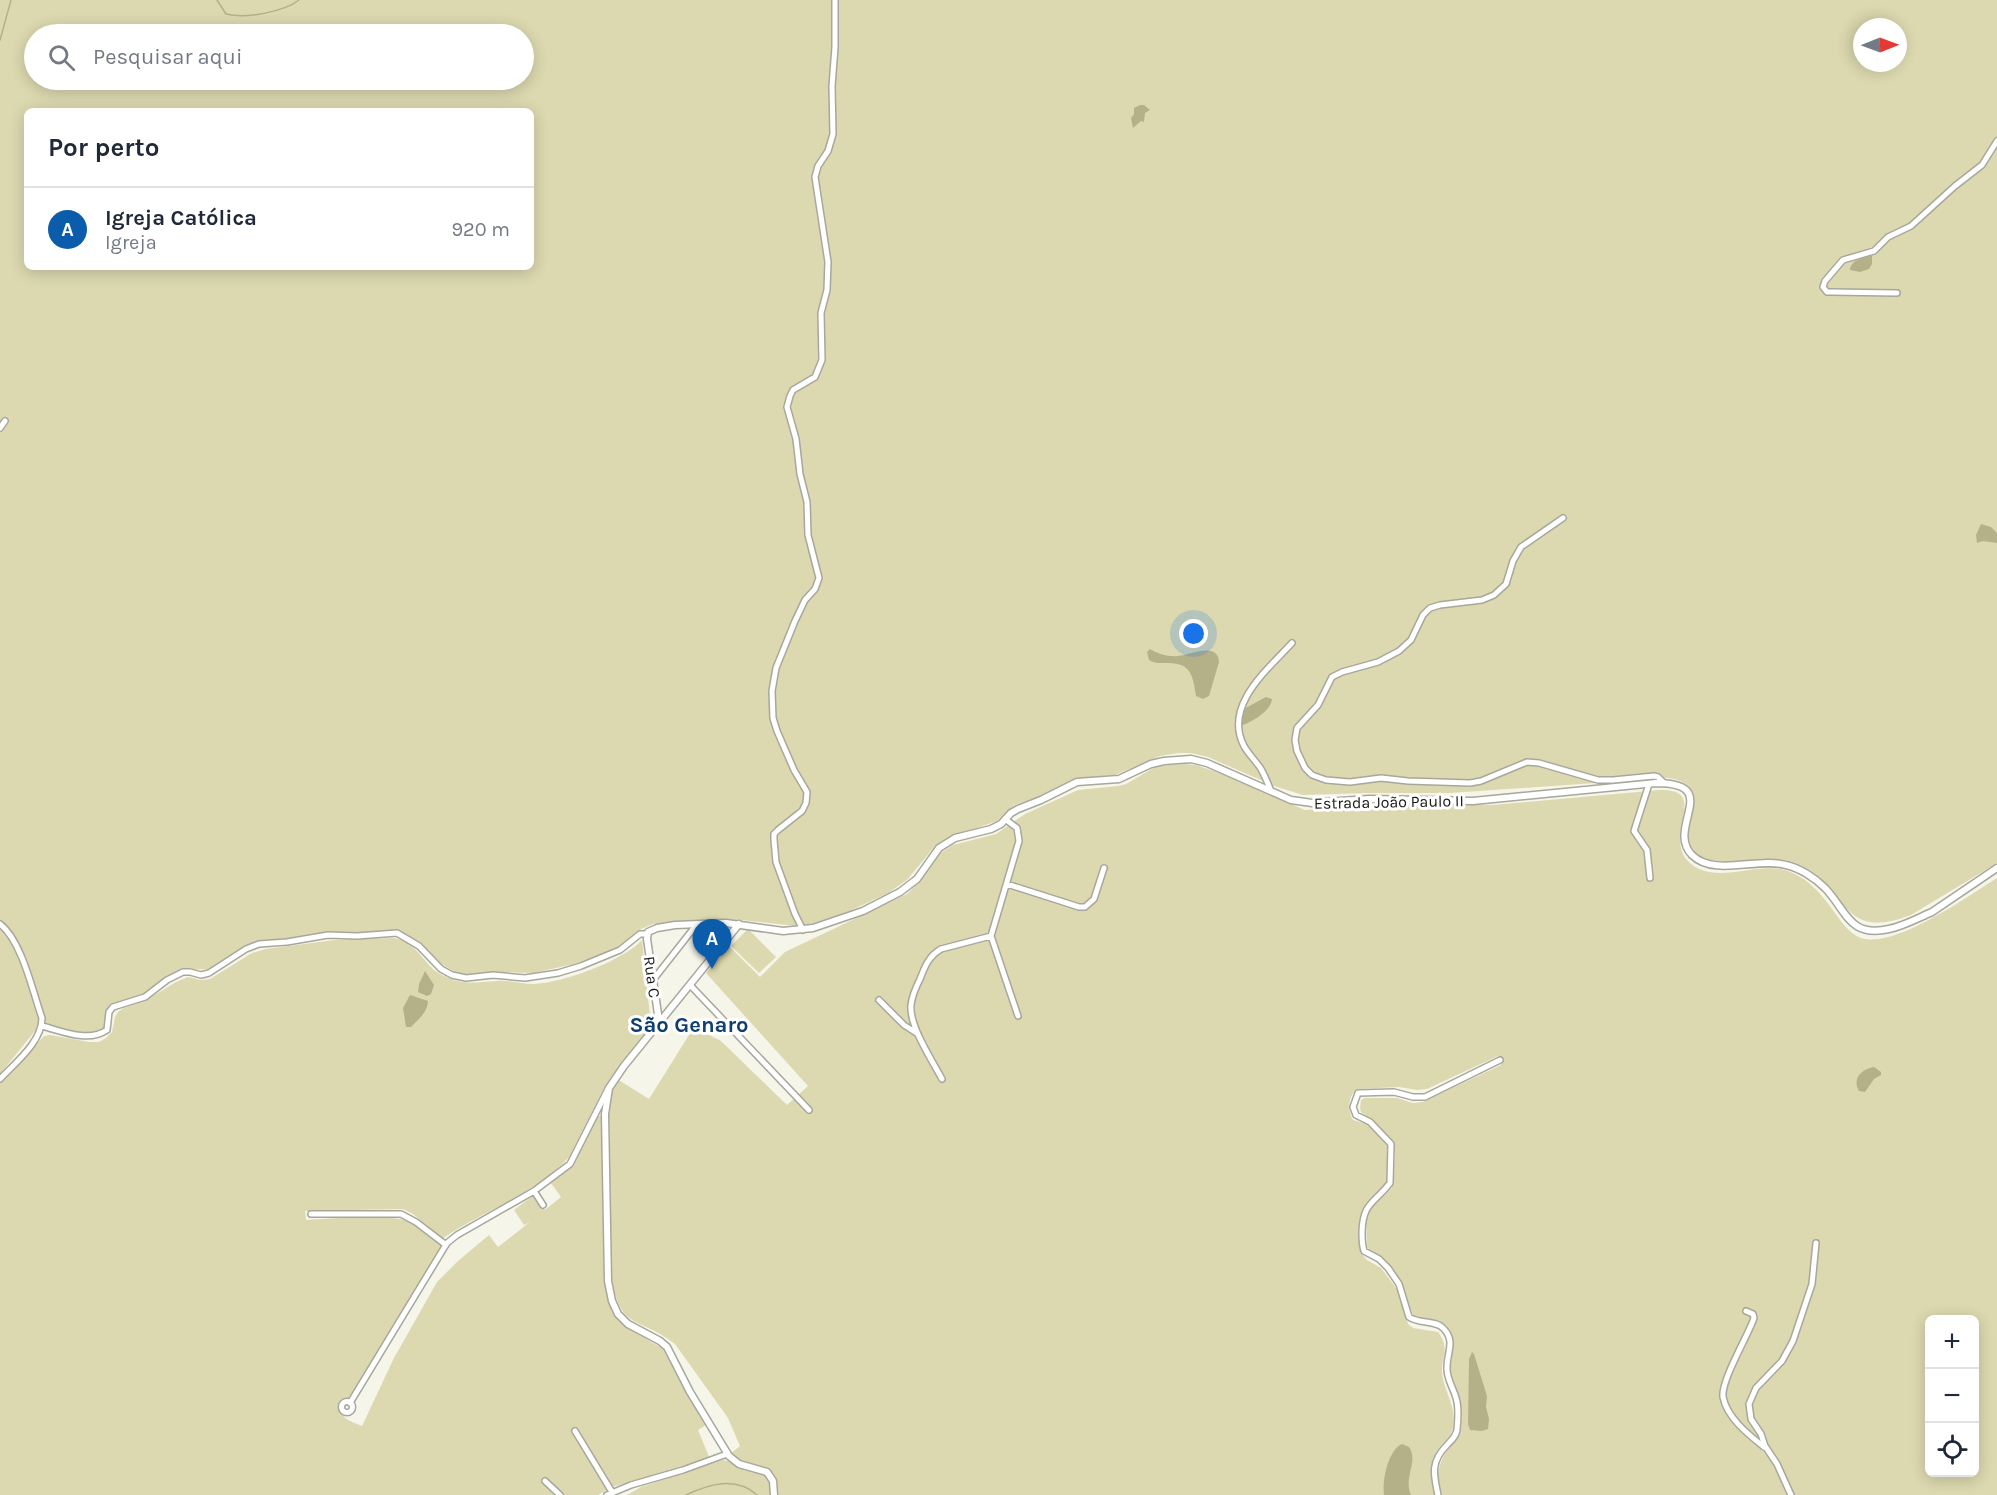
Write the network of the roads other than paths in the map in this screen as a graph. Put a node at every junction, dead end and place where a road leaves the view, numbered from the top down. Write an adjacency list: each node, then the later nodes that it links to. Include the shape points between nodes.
1 (835, 0): 19 (street, via 833,134 815,177 828,262 821,313 822,360 815,376 793,390 787,407 819,578 795,621 776,668 772,691 777,731 807,792 802,811 774,834 776,862)
2 (1997, 141): 3 (street, via 1982,165 1911,226 1888,237 1874,250 1846,258 1823,284 1824,290 1831,292)
3 (1897, 293)
4 (5, 421): 5 (street)
5 (0, 428)
6 (1563, 518): 8 (street, via 1521,547 1506,584 1494,595 1430,608 1411,640 1399,651 1332,677 1318,705 1297,728 1297,752 1312,775 1342,782 1381,778 1470,783 1527,762 1598,780 1654,776)
7 (1292, 643): 10 (street, via 1254,685 1238,717 1243,744)
8 (1664, 783): 9 (street, Estrada João Paulo II); 13 (street, Estrada João Paulo II, via 1681,786 1689,793 1684,837 1688,850 1697,859 1720,866 1770,862 1792,867 1824,888 1844,916 1866,930 1887,929 1921,916)
9 (1649, 784): 10 (street, Estrada João Paulo II, via 1473,801 1369,799 1312,803 1291,800); 14 (street, via 1634,831 1647,850)
10 (1271, 791): 11 (street, Estrada João Paulo II, via 1207,763 1191,759 1164,761 1119,779 1077,782)
11 (1005, 819): 15 (street, via 1017,828 1019,836); 19 (street, Estrada João Paulo II, via 991,829 948,842 932,856 917,879 900,892 862,911)
12 (1104, 868): 15 (street, via 1094,898 1085,907)
13 (1997, 868)
14 (1650, 878)
15 (1007, 884): 21 (street)
16 (0, 924): 27 (street, via 21,958)
17 (697, 924): 18 (street, Estrada João Paulo II); 20 (street, Estrada João Paulo II, via 657,928); 22 (street)
18 (739, 924): 19 (street, Estrada João Paulo II); 23 (street)
19 (803, 930)
20 (647, 934): 22 (street, Rua C); 27 (street, Estrada João Paulo II, via 640,934 620,950 581,966 525,978 452,975 419,946 397,933 328,935 259,944 209,973 183,972 145,997 113,1007 107,1030 97,1035 81,1036)
21 (991, 936): 25 (street); 28 (street, via 941,949 929,958 911,1004)
22 (652, 980): 26 (street, Rua C)
23 (690, 985): 26 (street); 33 (street)
24 (879, 1000): 28 (street)
25 (1018, 1016)
26 (659, 1021): 32 (street)
27 (42, 1026): 30 (street)
28 (919, 1034): 31 (street)
29 (1500, 1060): 48 (street, via 1425,1097 1394,1092 1358,1093 1353,1107 1356,1115 1389,1140 1392,1149 1390,1183 1363,1214 1364,1251 1379,1259 1399,1284 1409,1317 1440,1325 1450,1342 1446,1366 1456,1398 1457,1429 1436,1458)
30 (0, 1079)
31 (942, 1079)
32 (609, 1088): 34 (street, via 570,1164); 43 (street, via 605,1105 606,1211 612,1301 623,1320 672,1352 690,1392)
33 (809, 1110)
34 (534, 1191): 35 (street); 38 (street)
35 (543, 1205)
36 (311, 1214): 38 (street, via 400,1214)
37 (1816, 1243): 42 (street, via 1812,1284 1793,1341 1750,1400 1749,1414)
38 (446, 1245): 40 (street)
39 (1746, 1311): 42 (street, via 1754,1318 1725,1383 1724,1398 1738,1423)
40 (350, 1403)
41 (575, 1431): 45 (street)
42 (1767, 1450): 49 (street)
43 (727, 1454): 45 (street); 47 (street, via 739,1464 767,1472 773,1481)
44 (545, 1480): 46 (street)
45 (610, 1494)
46 (560, 1495)
47 (774, 1495)
48 (1438, 1495)
49 (1791, 1495)

